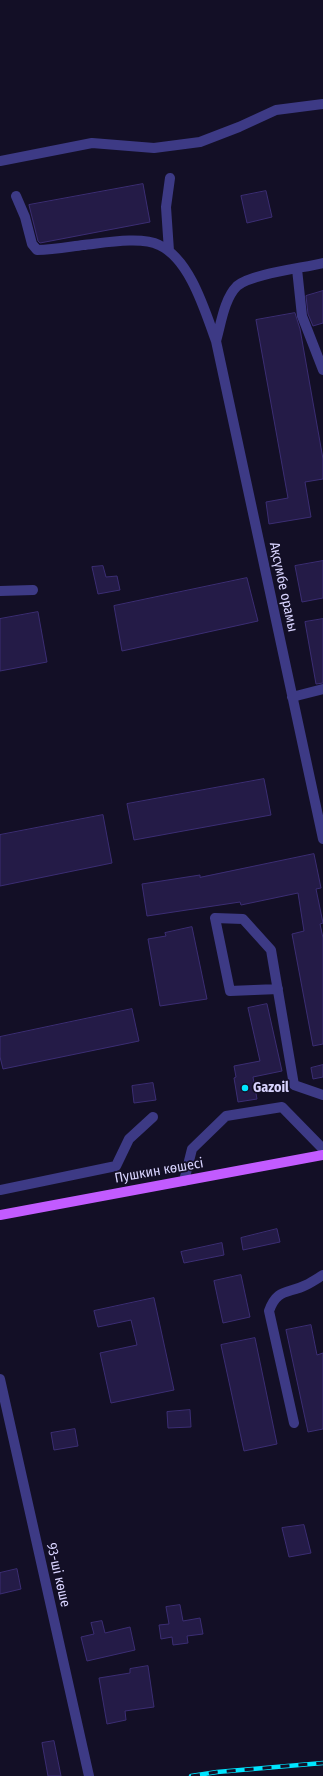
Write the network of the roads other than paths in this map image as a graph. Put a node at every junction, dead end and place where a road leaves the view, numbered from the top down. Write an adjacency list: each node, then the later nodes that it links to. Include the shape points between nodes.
1 (323, 104): 2 (lane, via 276,110 239,128 200,142 154,148 92,143)
2 (0, 161)
3 (170, 178): 5 (lane, via 166,207)
4 (16, 196): 5 (lane, via 32,244 38,250 132,240 158,244)
5 (169, 250): 8 (lane, Ақсүмбе орамы, via 186,271 204,307)
6 (323, 263): 7 (lane)
7 (297, 270): 8 (lane, via 257,276 237,286 228,300); 9 (lane, via 302,316)
8 (216, 341): 13 (lane, Ақсүмбе орамы)
9 (323, 370)
10 (32, 590): 11 (lane)
11 (0, 591)
12 (323, 689): 13 (lane)
13 (292, 697): 14 (lane, Ақсүмбе орамы)
14 (323, 839)
15 (278, 989): 15 (lane, via 271,950 243,919 215,918 230,991); 16 (lane, via 294,1085)
16 (323, 1095)
17 (153, 1117): 21 (lane, via 129,1139 116,1166)
18 (323, 1149): 20 (lane, via 282,1107 226,1116 192,1149)
19 (323, 1155): 20 (main road, Пушкин көшесі)
20 (184, 1181): 22 (main road, Пушкин көшесі)
21 (0, 1190)
22 (0, 1215)
23 (323, 1275): 25 (lane, via 306,1286 279,1294 273,1300 269,1311)
24 (0, 1379): 26 (lane, 93-ші көше)
25 (294, 1423)
26 (89, 1776)

